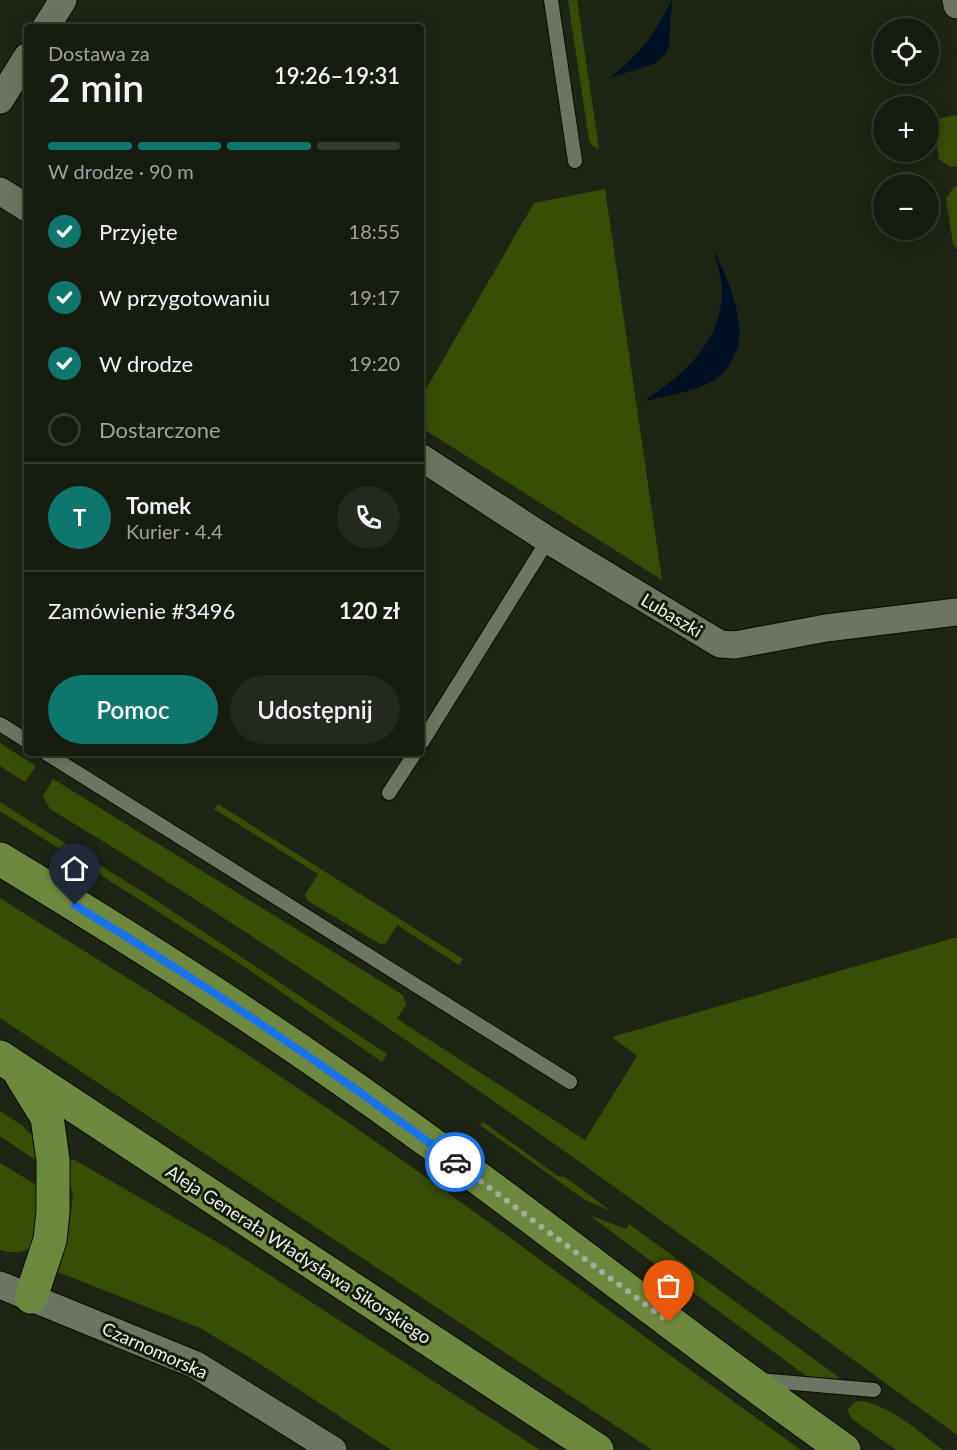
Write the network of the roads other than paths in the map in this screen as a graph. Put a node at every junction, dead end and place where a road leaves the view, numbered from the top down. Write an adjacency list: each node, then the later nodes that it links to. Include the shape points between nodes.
1 (63, 0): 5 (street)
2 (551, 0): 8 (lane)
3 (956, 0): 4 (street)
4 (957, 5)
5 (48, 24)
6 (24, 62): 7 (street)
7 (0, 100)
8 (575, 161)
9 (0, 191): 10 (street)
10 (24, 206)
11 (424, 459): 12 (street, Lubaszki)
12 (548, 540): 13 (street, Lubaszki, via 720,644); 16 (lane)
13 (957, 612)
14 (0, 724): 15 (lane)
15 (24, 739)
16 (424, 739)
17 (51, 756): 22 (lane)
18 (413, 756): 19 (lane)
19 (389, 793)
20 (0, 859): 25 (main road, via 151,951 326,1069)
21 (8, 1063): 24 (main road, via 47,1118 53,1160 50,1240); 28 (main road, Aleja Generała Władysława Sikorskiego)
22 (570, 1082)
23 (0, 1285): 24 (street, Czarnomorska)
24 (31, 1297): 27 (street, Czarnomorska, via 196,1365)
25 (744, 1379): 26 (lane); 29 (main road)
26 (874, 1390)
27 (333, 1450)
28 (597, 1450)
29 (844, 1450)

